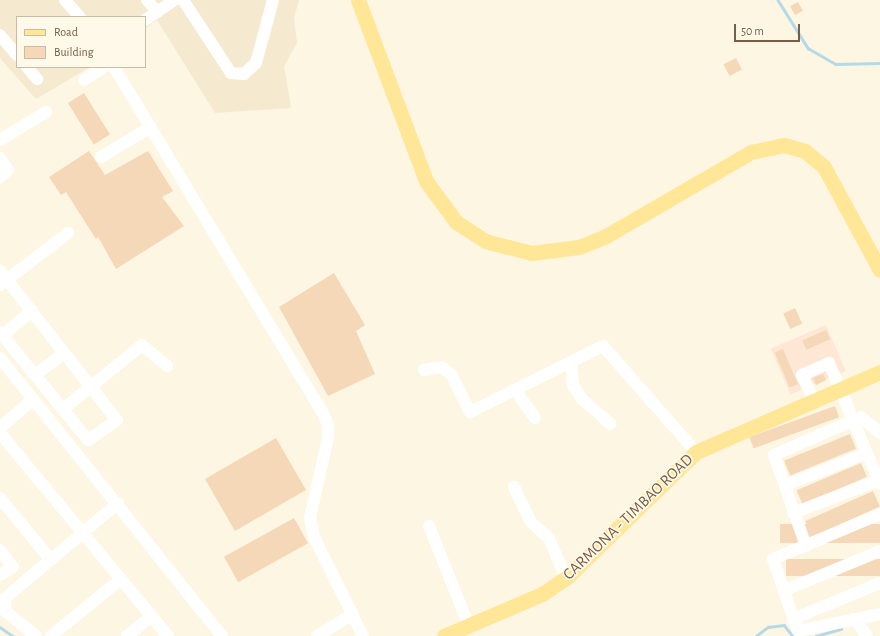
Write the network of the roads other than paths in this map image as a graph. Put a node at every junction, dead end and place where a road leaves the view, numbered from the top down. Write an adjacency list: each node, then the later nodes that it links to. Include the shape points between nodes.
1 (65, 0): 8 (street)
2 (147, 0): 7 (street)
3 (175, 0): 7 (street)
4 (183, 0): 5 (street, via 231,73 244,74 256,63)
5 (273, 0)
6 (358, 0): 24 (main road, via 426,181 456,222 485,241 531,253 579,247 606,236 751,152 784,145 805,151 824,167)
7 (157, 12): 9 (street)
8 (79, 16)
9 (146, 19)
10 (0, 35): 11 (street)
11 (16, 54)
12 (28, 68): 15 (street)
13 (102, 68): 16 (street)
14 (115, 68): 18 (street)
15 (37, 79)
16 (84, 80)
17 (46, 112): 19 (street)
18 (151, 127): 20 (street); 67 (street, via 328,425 328,438 310,517 314,537)
19 (0, 140)
20 (101, 156)
21 (0, 158): 22 (street, via 8,170)
22 (0, 177)
23 (68, 233): 25 (street)
24 (880, 270)
25 (2, 278): 26 (street)
26 (32, 311): 27 (street); 28 (street)
27 (1, 334): 34 (street)
28 (64, 353): 34 (street); 35 (street)
29 (0, 358): 38 (street)
30 (571, 363): 37 (street); 43 (street, via 574,385 582,399); 47 (street, via 603,346)
31 (167, 366): 35 (street, via 142,346)
32 (424, 370): 37 (street, via 441,367 451,374 470,412)
33 (880, 372): 36 (main road, CARMONA - TIMBAO ROAD)
34 (35, 374): 40 (street)
35 (92, 388): 40 (street); 40 (street, via 117,420 88,440)
36 (840, 389): 39 (main road, CARMONA - TIMBAO ROAD); 39 (street, via 828,363 802,375); 42 (street)
37 (516, 391): 41 (street)
38 (33, 399): 44 (street); 53 (street)
39 (814, 400): 47 (main road, CARMONA - TIMBAO ROAD)
40 (63, 409)
41 (534, 418)
42 (853, 420): 46 (street, via 861,417); 48 (street); 50 (street, via 774,455)
43 (611, 424)
44 (0, 428)
45 (0, 433): 57 (street)
46 (880, 434)
47 (696, 452): 63 (main road, CARMONA - TIMBAO ROAD)
48 (867, 453): 49 (street); 50 (street)
49 (880, 481): 54 (street)
50 (786, 485): 54 (street)
51 (514, 487): 63 (street, via 531,522 549,538)
52 (0, 498): 61 (street)
53 (118, 503): 57 (street); 77 (street)
54 (793, 513): 58 (street)
55 (880, 514): 58 (street)
56 (429, 526): 72 (street)
57 (84, 535): 61 (street); 64 (street)
58 (806, 546): 66 (street, via 772,559)
59 (0, 550): 62 (street, via 13,567)
60 (880, 551): 66 (street)
61 (51, 560): 73 (street, via 4,599 6,612)
62 (0, 575)
63 (566, 578): 72 (main road, CARMONA - TIMBAO ROAD, via 542,594)
64 (121, 579): 69 (street); 74 (street)
65 (880, 583): 70 (street)
66 (784, 590): 70 (street)
67 (353, 614): 78 (street); 79 (street)
68 (880, 614): 71 (street)
69 (152, 616): 75 (street); 76 (street)
70 (793, 619): 71 (street, via 798,631)
71 (855, 619): 81 (street)
72 (469, 626): 80 (main road, CARMONA - TIMBAO ROAD)
73 (36, 636)
74 (51, 636)
75 (127, 636)
76 (168, 636)
77 (222, 636)
78 (317, 636)
79 (363, 636)
80 (444, 636)
81 (867, 636)

